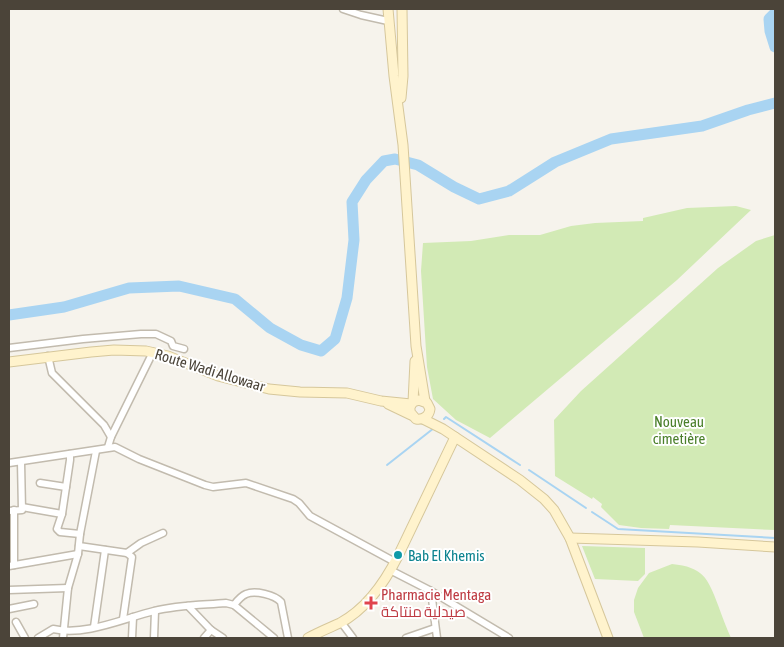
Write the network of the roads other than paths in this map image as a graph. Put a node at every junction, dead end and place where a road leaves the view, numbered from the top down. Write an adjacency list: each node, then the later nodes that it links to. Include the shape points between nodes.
1 (343, 9): 4 (street)
2 (388, 9): 4 (street)
3 (402, 9): 5 (street)
4 (388, 22): 5 (street)
5 (400, 114): 6 (street)
6 (416, 346): 13 (street); 14 (street)
7 (9, 348): 8 (street, via 156,334 171,341 173,346)
8 (184, 349)
9 (153, 352): 10 (street, Route Wadi Allowaar, via 114,350); 12 (street, Route Wadi Allowaar, via 218,376 269,388 347,393); 19 (street)
10 (48, 356): 11 (street, Route Wadi Allowaar); 19 (street, via 52,373)
11 (9, 362)
12 (381, 401): 14 (street, Route Wadi Allowaar); 16 (street, Route Wadi Allowaar)
13 (425, 401): 14 (street); 15 (street)
14 (412, 403): 16 (street)
15 (430, 411): 17 (street); 18 (street)
16 (411, 415): 17 (street)
17 (423, 419): 18 (street)
18 (443, 429): 20 (street)
19 (111, 437): 21 (street)
20 (455, 437): 33 (street, via 539,495 554,510); 38 (street)
21 (108, 447): 22 (street); 38 (street, via 118,448 210,486 246,483 293,499 310,516)
22 (96, 451): 23 (street); 32 (street)
23 (70, 454): 24 (street); 27 (street)
24 (21, 462): 25 (street); 28 (street)
25 (9, 463)
26 (40, 483): 27 (street)
27 (66, 488): 30 (street)
28 (22, 506): 29 (street, via 22,510); 30 (street)
29 (12, 511): 39 (street)
30 (62, 514): 32 (street, via 58,531)
31 (163, 533): 37 (street, via 131,548)
32 (80, 534): 35 (street)
33 (570, 538): 34 (street); 69 (street)
34 (775, 547)
35 (78, 550): 36 (street); 39 (street); 40 (street)
36 (105, 550): 37 (street); 52 (street)
37 (128, 553): 49 (street, via 132,556)
38 (395, 560): 42 (street); 51 (street, via 375,592)
39 (11, 565)
40 (68, 588): 41 (street); 55 (street)
41 (9, 590)
42 (431, 591): 53 (street); 68 (street)
43 (34, 604): 46 (street)
44 (234, 605): 45 (street); 62 (street); 63 (street, via 251,592 276,598 280,602)
45 (188, 606): 47 (street); 54 (street)
46 (9, 609)
47 (155, 611): 48 (street); 59 (street)
48 (133, 617): 49 (street); 58 (street)
49 (123, 619): 52 (street)
50 (16, 622): 56 (street)
51 (341, 622): 64 (street); 65 (street)
52 (94, 627): 55 (street)
53 (435, 628): 66 (street); 67 (street)
54 (211, 630): 60 (street); 61 (street)
55 (63, 635): 57 (street, via 53,629)
56 (25, 638)
57 (38, 638)
58 (132, 638)
59 (154, 638)
60 (204, 638)
61 (223, 638)
62 (274, 638)
63 (288, 638)
64 (308, 638)
65 (353, 638)
66 (406, 638)
67 (437, 638)
68 (509, 638)
69 (608, 638)

